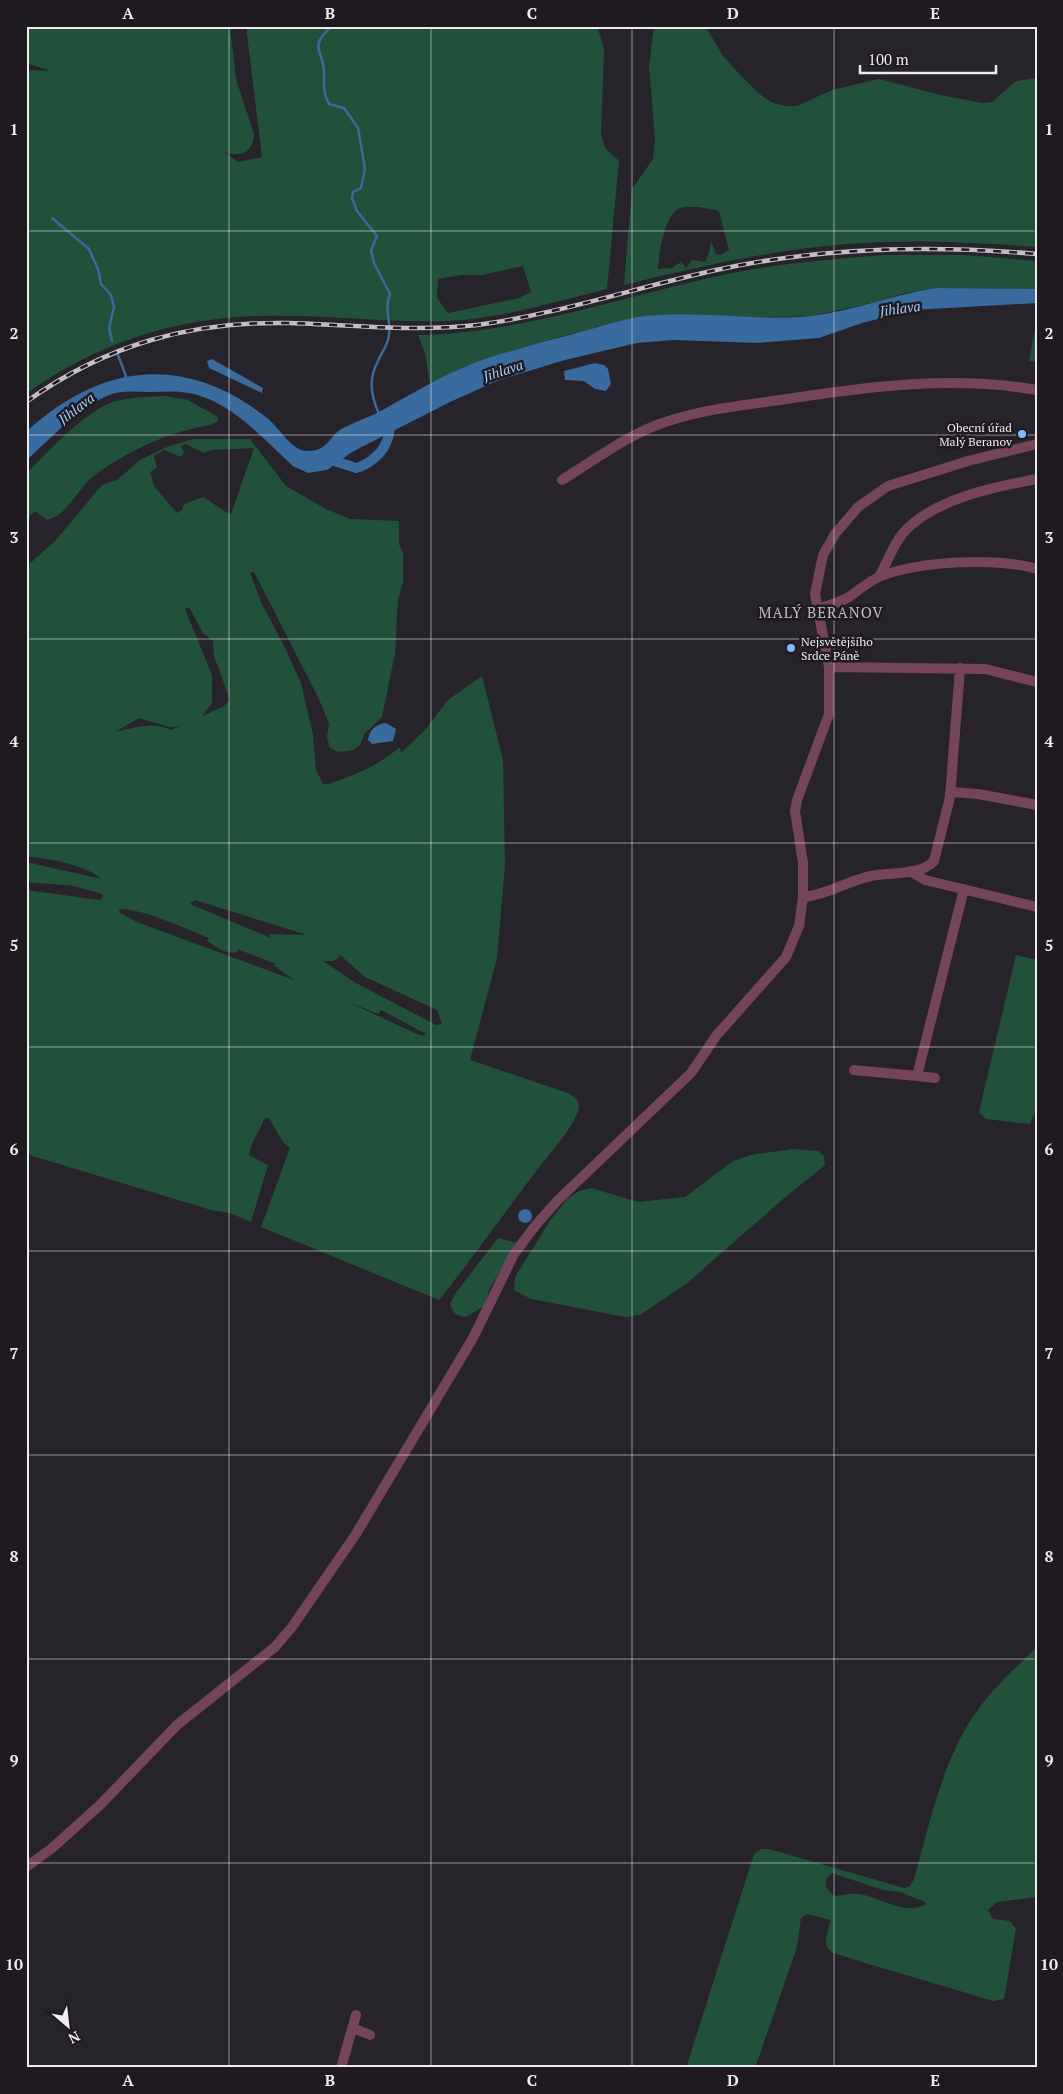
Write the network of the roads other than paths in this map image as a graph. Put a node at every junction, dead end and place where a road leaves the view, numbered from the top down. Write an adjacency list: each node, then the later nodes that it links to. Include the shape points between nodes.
1 (1037, 390): 4 (street, via 976,384 891,385 717,409 644,430)
2 (1037, 444): 7 (street, via 907,479 874,494 858,507 828,546 817,576)
3 (1037, 479): 6 (street, via 973,492 925,516 903,533)
4 (562, 480)
5 (1037, 568): 6 (street, via 1012,563 959,563 908,569)
6 (879, 577): 7 (street, via 850,596)
7 (816, 609): 8 (street)
8 (829, 667): 9 (street); 15 (street, via 829,714 800,785 795,811 803,863)
9 (960, 668): 10 (street, via 996,671); 11 (street)
10 (1037, 682)
11 (950, 792): 12 (street); 13 (street, via 934,861 930,866)
12 (1037, 806)
13 (910, 871): 14 (street, via 925,880); 15 (street, via 871,876 817,896)
14 (964, 889): 16 (street); 18 (street)
15 (803, 897): 20 (street, via 799,926 780,966 716,1036 691,1073 557,1200 514,1254 473,1338 356,1534 292,1627 274,1647 177,1725 100,1805)
16 (1037, 907)
17 (854, 1070): 18 (street)
18 (917, 1076): 19 (street)
19 (935, 1078)
20 (26, 1867)
21 (356, 2015): 22 (street)
22 (353, 2028): 23 (street); 24 (street)
23 (370, 2035)
24 (341, 2068)

